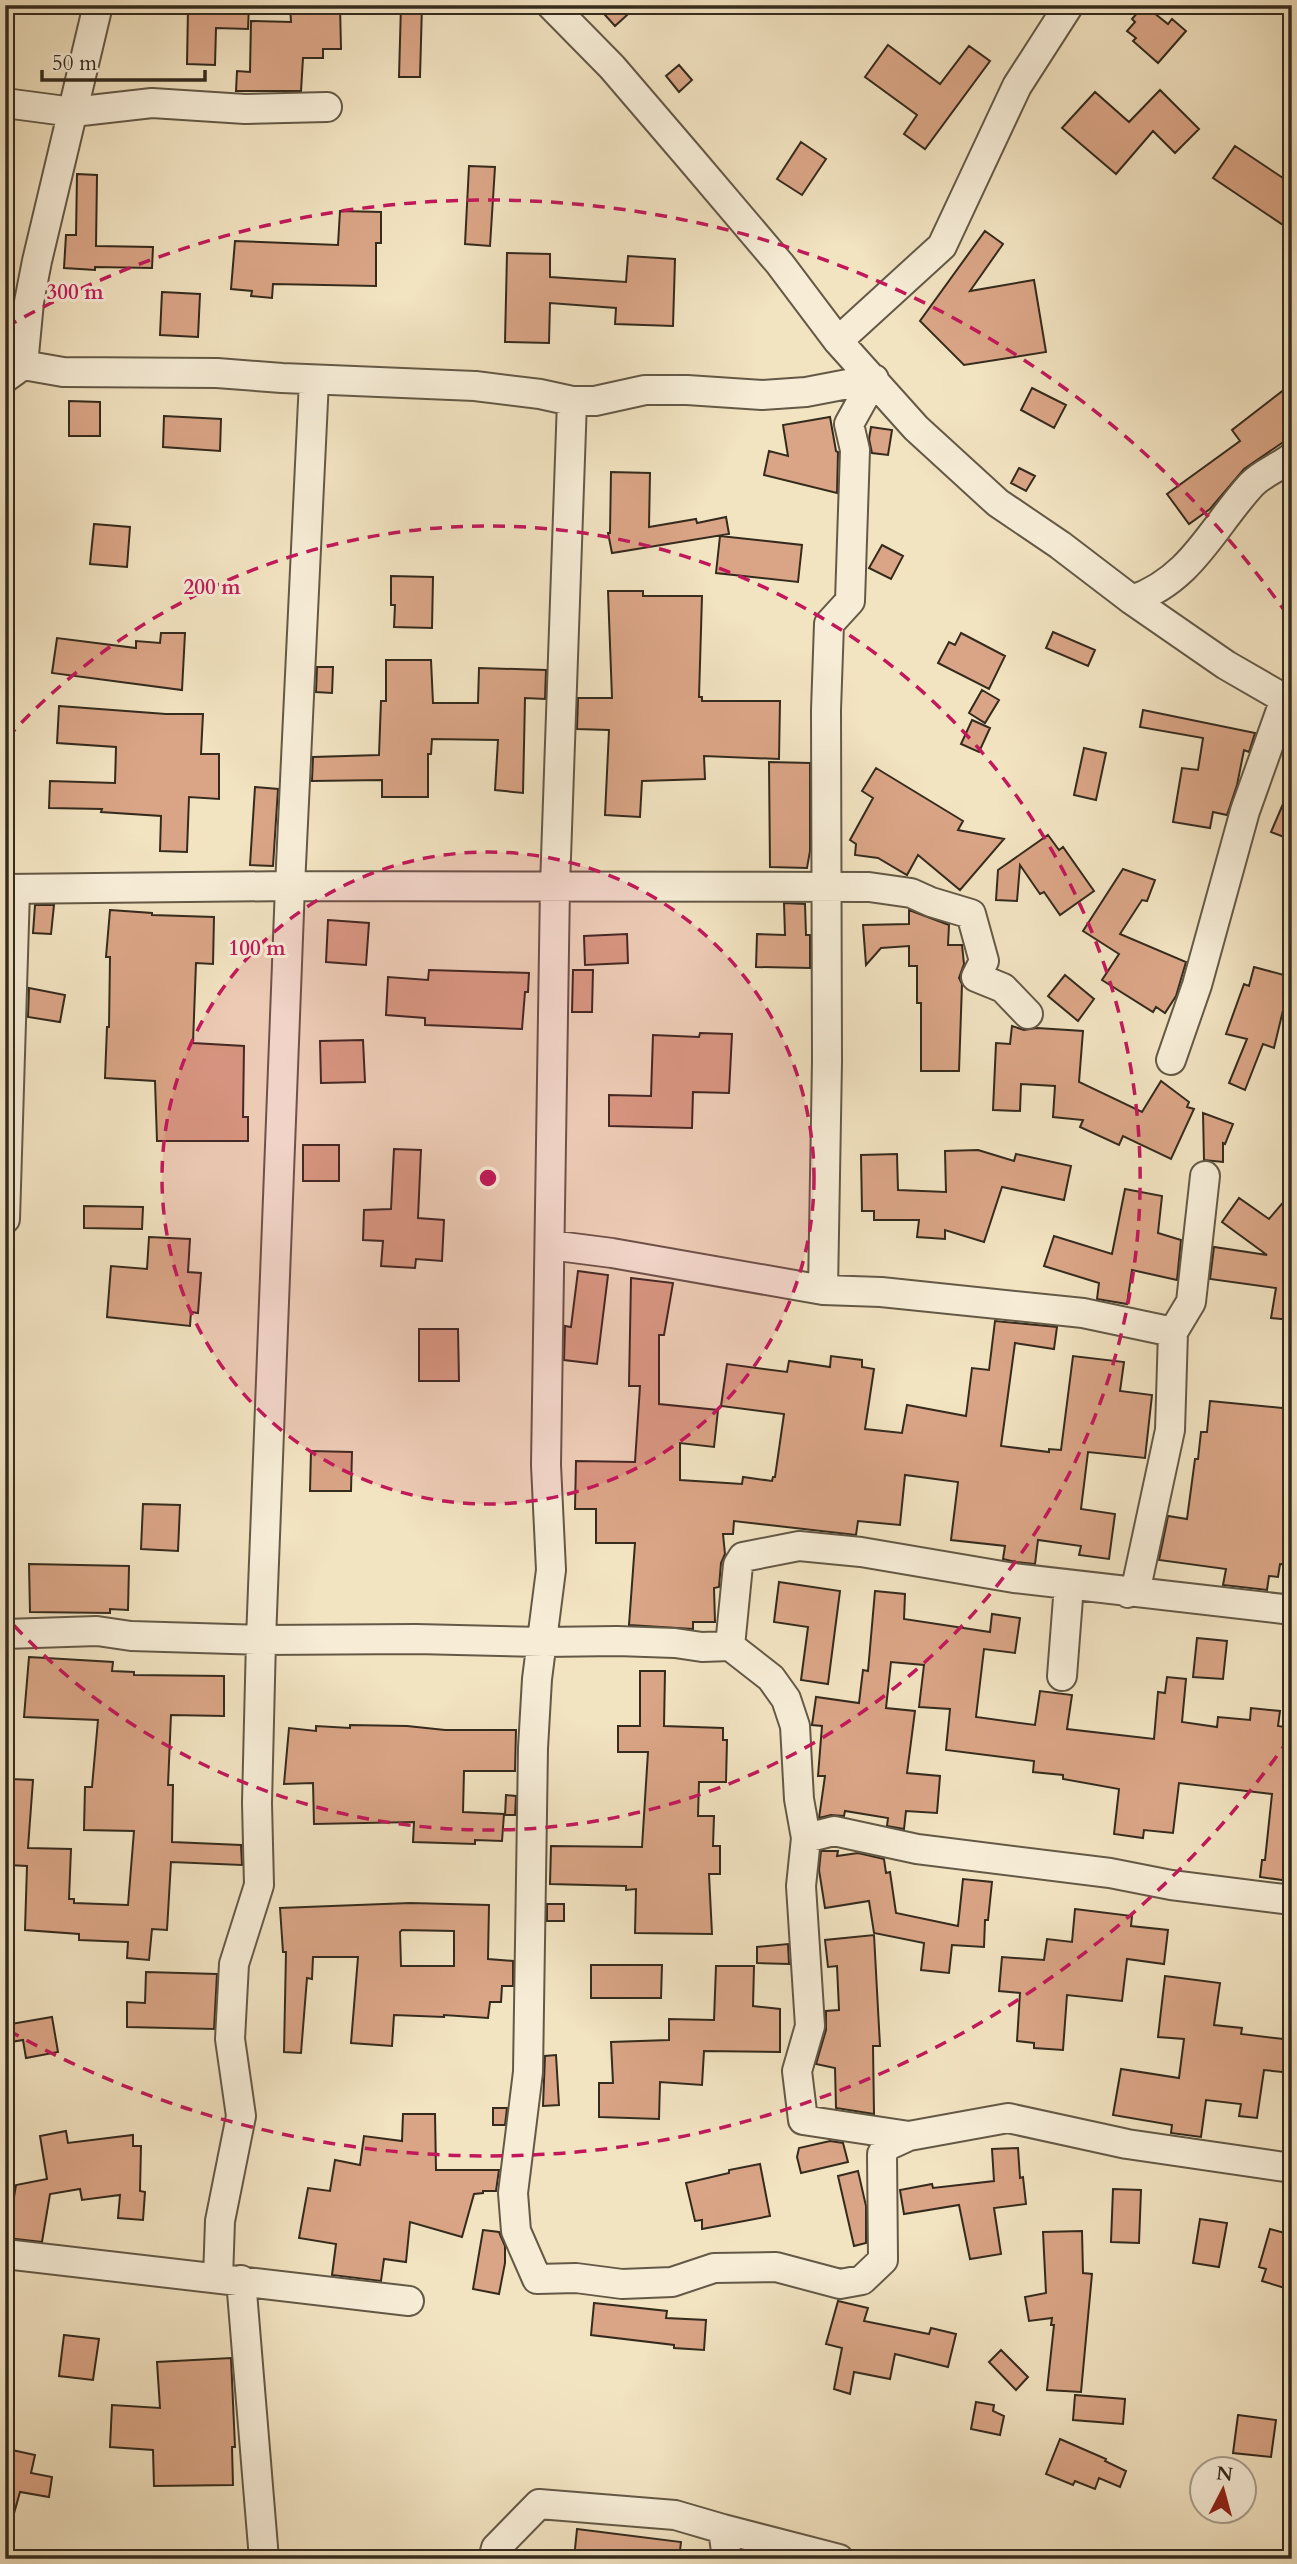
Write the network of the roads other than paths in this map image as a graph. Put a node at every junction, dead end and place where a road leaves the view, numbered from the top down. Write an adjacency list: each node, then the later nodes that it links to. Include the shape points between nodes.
1 (98, 5): 6 (street)
2 (551, 5): 7 (street, via 690,158)
3 (1069, 5): 7 (street, via 1017,86 942,246)
4 (5, 103): 6 (street)
5 (327, 107): 6 (street, via 152,103)
6 (72, 112): 8 (street)
7 (838, 341): 9 (street)
8 (14, 371): 10 (street, via 206,372)
9 (874, 379): 11 (street, via 806,392 762,395 645,390); 13 (street, via 916,428 998,503); 17 (street, via 849,424 855,450 850,601 829,624)
10 (314, 380): 11 (street, via 475,386); 15 (street)
11 (572, 401): 16 (street)
12 (1292, 457): 13 (street, via 1253,483 1189,565 1152,593)
13 (1132, 600): 14 (street)
14 (1290, 705): 20 (street, via 1245,811)
15 (290, 886): 16 (street); 18 (street); 30 (street)
16 (555, 886): 17 (street); 23 (street)
17 (827, 886): 19 (street, via 901,891 971,914 984,961 976,977 1003,988); 24 (street)
18 (10, 889): 22 (street)
19 (1028, 1014)
20 (1171, 1060)
21 (1205, 1176): 25 (street, via 1191,1302)
22 (5, 1219)
23 (550, 1245): 24 (street); 31 (street, via 546,1465 551,1570)
24 (823, 1290): 25 (street, via 1083,1314)
25 (1173, 1332): 27 (street, via 1170,1430 1136,1588)
26 (1069, 1585): 27 (street); 32 (street, via 799,1546 743,1557 737,1564); 33 (street)
27 (1128, 1592): 28 (street)
28 (1292, 1610)
29 (5, 1634): 30 (street, via 97,1631)
30 (261, 1640): 31 (street); 39 (street, via 259,1885 234,1964 230,2039 241,2116 220,2221)
31 (544, 1642): 32 (street); 36 (street, via 533,1748 528,2072 513,2193 516,2231 537,2280 672,2282 714,2268 776,2267 840,2284 862,2280 883,2260 882,2154 887,2146)
32 (730, 1646): 34 (street, via 771,1678 786,1699 795,1726)
33 (1062, 1676)
34 (806, 1838): 35 (street, via 834,1831 917,1849); 36 (street, via 801,1886 810,2026 797,2071 803,2120)
35 (1292, 1900)
36 (909, 2136): 37 (street, via 1007,2118 1127,2144)
37 (1292, 2168)
38 (5, 2254): 39 (street)
39 (230, 2279): 40 (street); 42 (street)
40 (409, 2301)
41 (723, 2529): 43 (street, via 675,2515 539,2504 496,2548); 44 (street); 45 (street)
42 (264, 2559)
43 (493, 2559)
44 (727, 2559)
45 (839, 2559)

